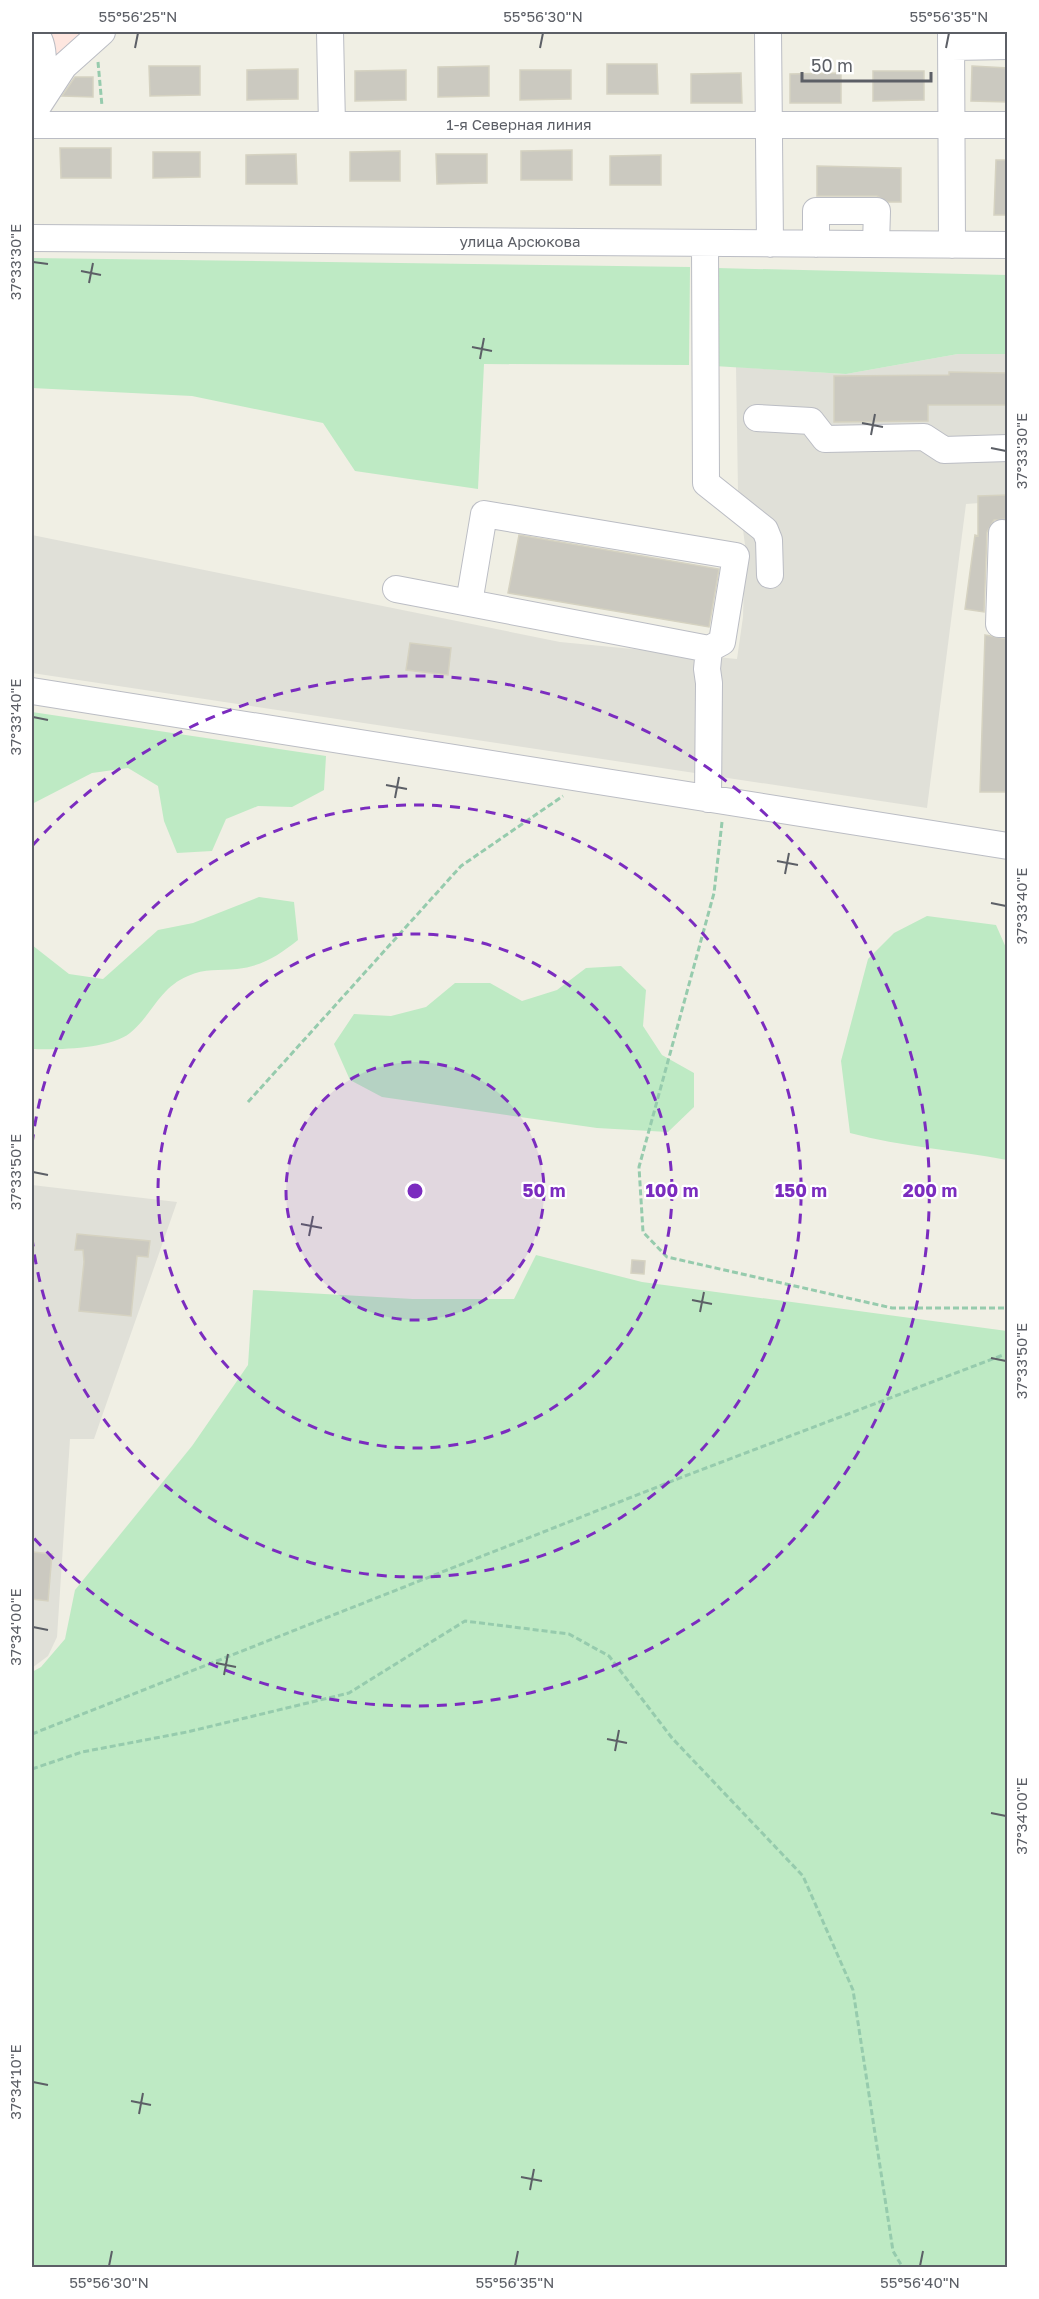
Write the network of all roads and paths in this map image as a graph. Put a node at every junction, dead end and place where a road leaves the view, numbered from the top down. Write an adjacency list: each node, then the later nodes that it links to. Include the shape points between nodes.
1 (33, 32): 7 (street, via 42,45)
2 (330, 32): 9 (street)
3 (768, 32): 10 (street)
4 (98, 35): 7 (street, via 64,66); 8 (path)
5 (951, 39): 6 (street); 11 (street)
6 (1008, 46)
7 (34, 115): 8 (street, 1-я Северная линия)
8 (102, 125): 9 (street, 1-я Северная линия)
9 (332, 125): 10 (street, 1-я Северная линия)
10 (769, 125): 11 (street, 1-я Северная линия); 15 (street)
11 (952, 125): 12 (street, 1-я Северная линия); 16 (street)
12 (1008, 125)
13 (32, 238): 14 (street, улица Арсюкова)
14 (705, 243): 15 (street, улица Арсюкова); 21 (street, via 706,483 765,530)
15 (770, 244): 16 (street, улица Арсюкова)
16 (952, 245): 17 (street, улица Арсюкова)
17 (1008, 245)
18 (757, 418): 19 (street, via 811,421 825,439 924,437 944,450)
19 (1008, 448)
20 (1002, 533): 24 (street, via 999,624)
21 (770, 575)
22 (396, 589): 23 (street)
23 (470, 603): 25 (street); 25 (street, via 484,514 736,556 722,642)
24 (1008, 624)
25 (710, 649): 28 (street, via 706,669)
26 (32, 691): 27 (street)
27 (587, 779): 28 (street); 30 (path, via 461,866)
28 (716, 800): 29 (street); 31 (path, via 714,892 639,1167 643,1232 667,1257 892,1308)
29 (1008, 846)
30 (248, 1102)
31 (1008, 1308)
32 (1003, 1355): 33 (path)
33 (32, 1734)
34 (32, 1769): 35 (path, via 82,1752 187,1732 349,1693 465,1621 569,1634 609,1656 672,1738 803,1876 853,1990 893,2251)
35 (903, 2268)

